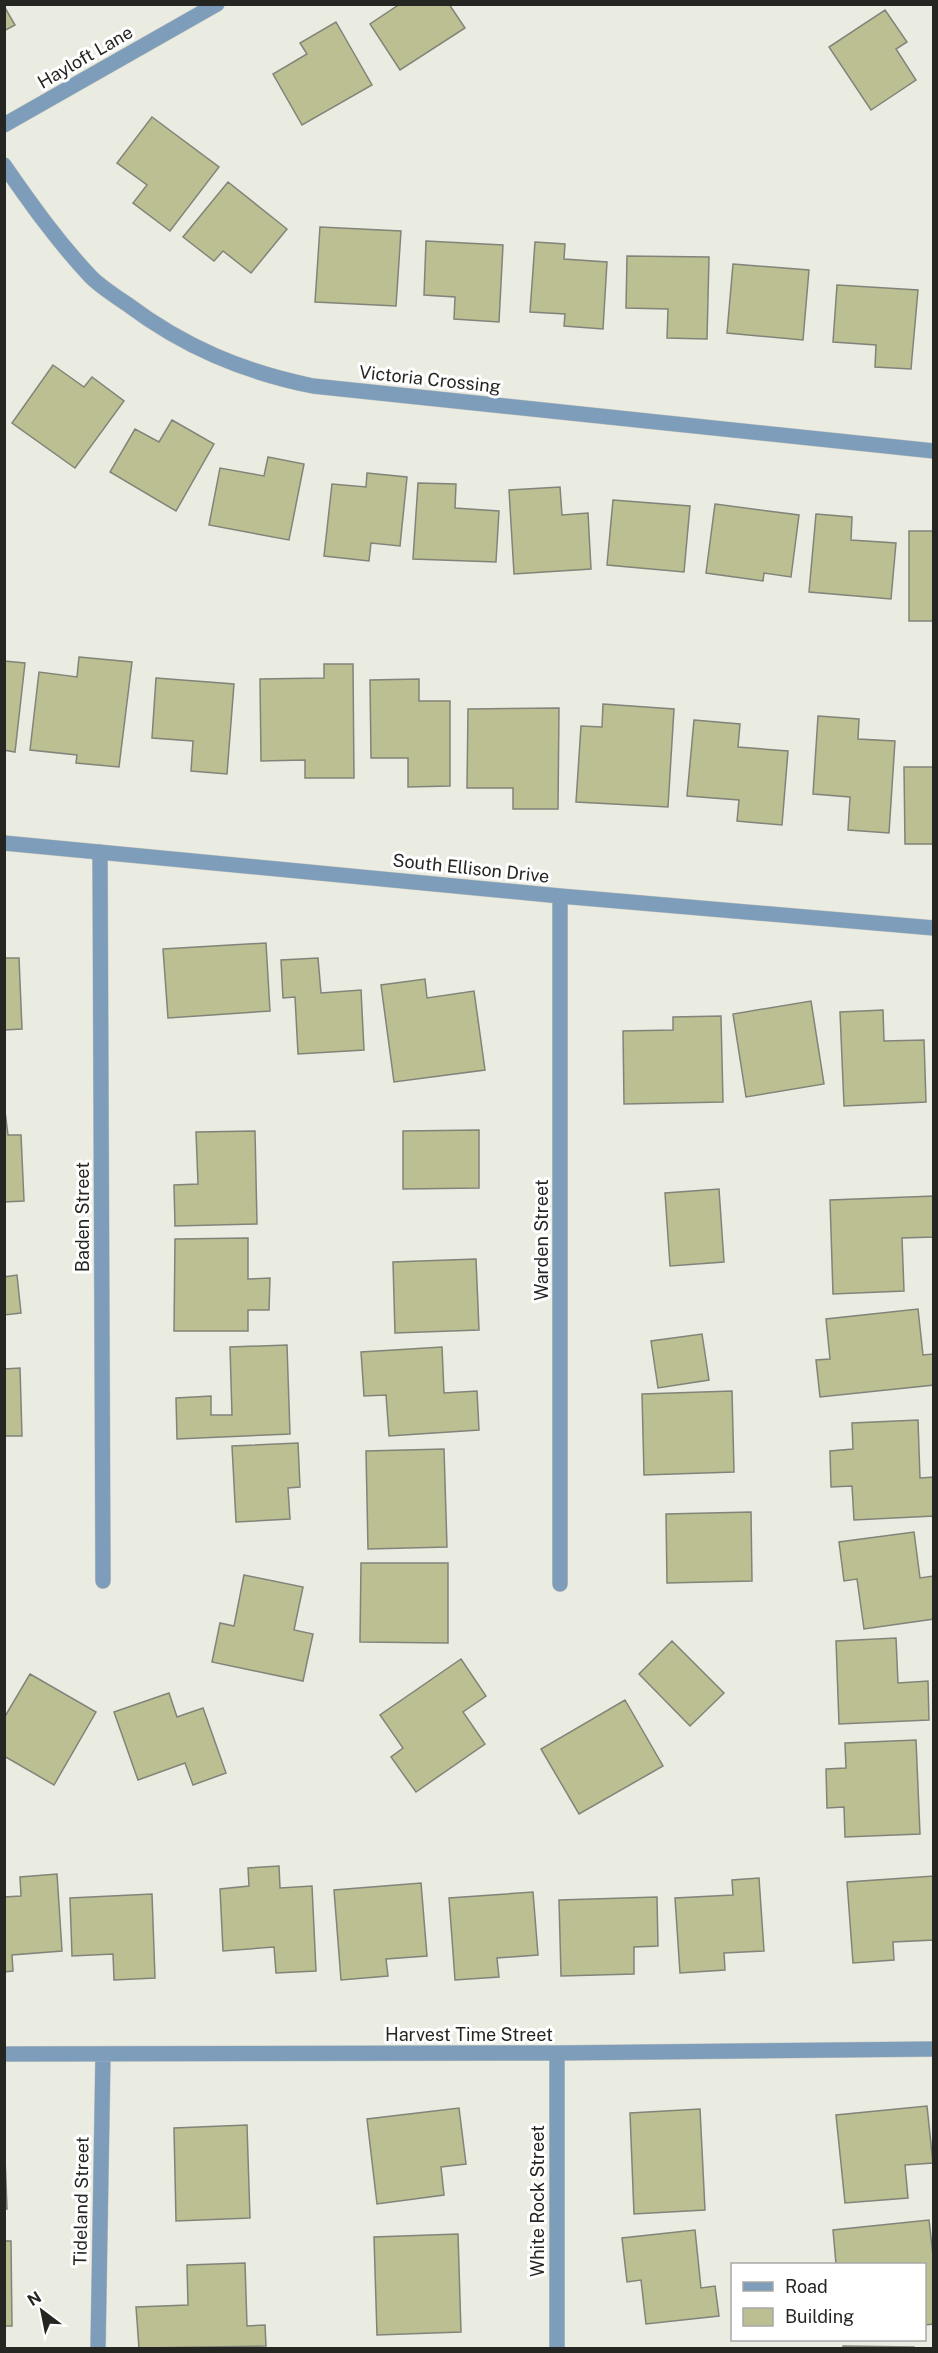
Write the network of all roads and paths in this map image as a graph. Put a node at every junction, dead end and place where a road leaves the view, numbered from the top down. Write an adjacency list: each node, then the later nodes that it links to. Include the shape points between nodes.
1 (217, 4): 2 (street, Hayloft Lane)
2 (4, 125)
3 (4, 165): 4 (street, Victoria Crossing, via 43,222 93,279 156,326 193,347 272,378 325,388)
4 (933, 451)
5 (4, 843): 6 (street, South Ellison Drive)
6 (100, 852): 7 (street, South Ellison Drive); 9 (street, Baden Street)
7 (560, 896): 8 (street, South Ellison Drive); 10 (street, Warden Street)
8 (933, 928)
9 (104, 1581)
10 (560, 1584)
11 (933, 2049): 12 (street, Harvest Time Street)
12 (557, 2053): 14 (street, Harvest Time Street); 16 (street, White Rock Street)
13 (4, 2054): 14 (street, Harvest Time Street)
14 (103, 2054): 15 (street, Tideland Street)
15 (98, 2349)
16 (556, 2349)

